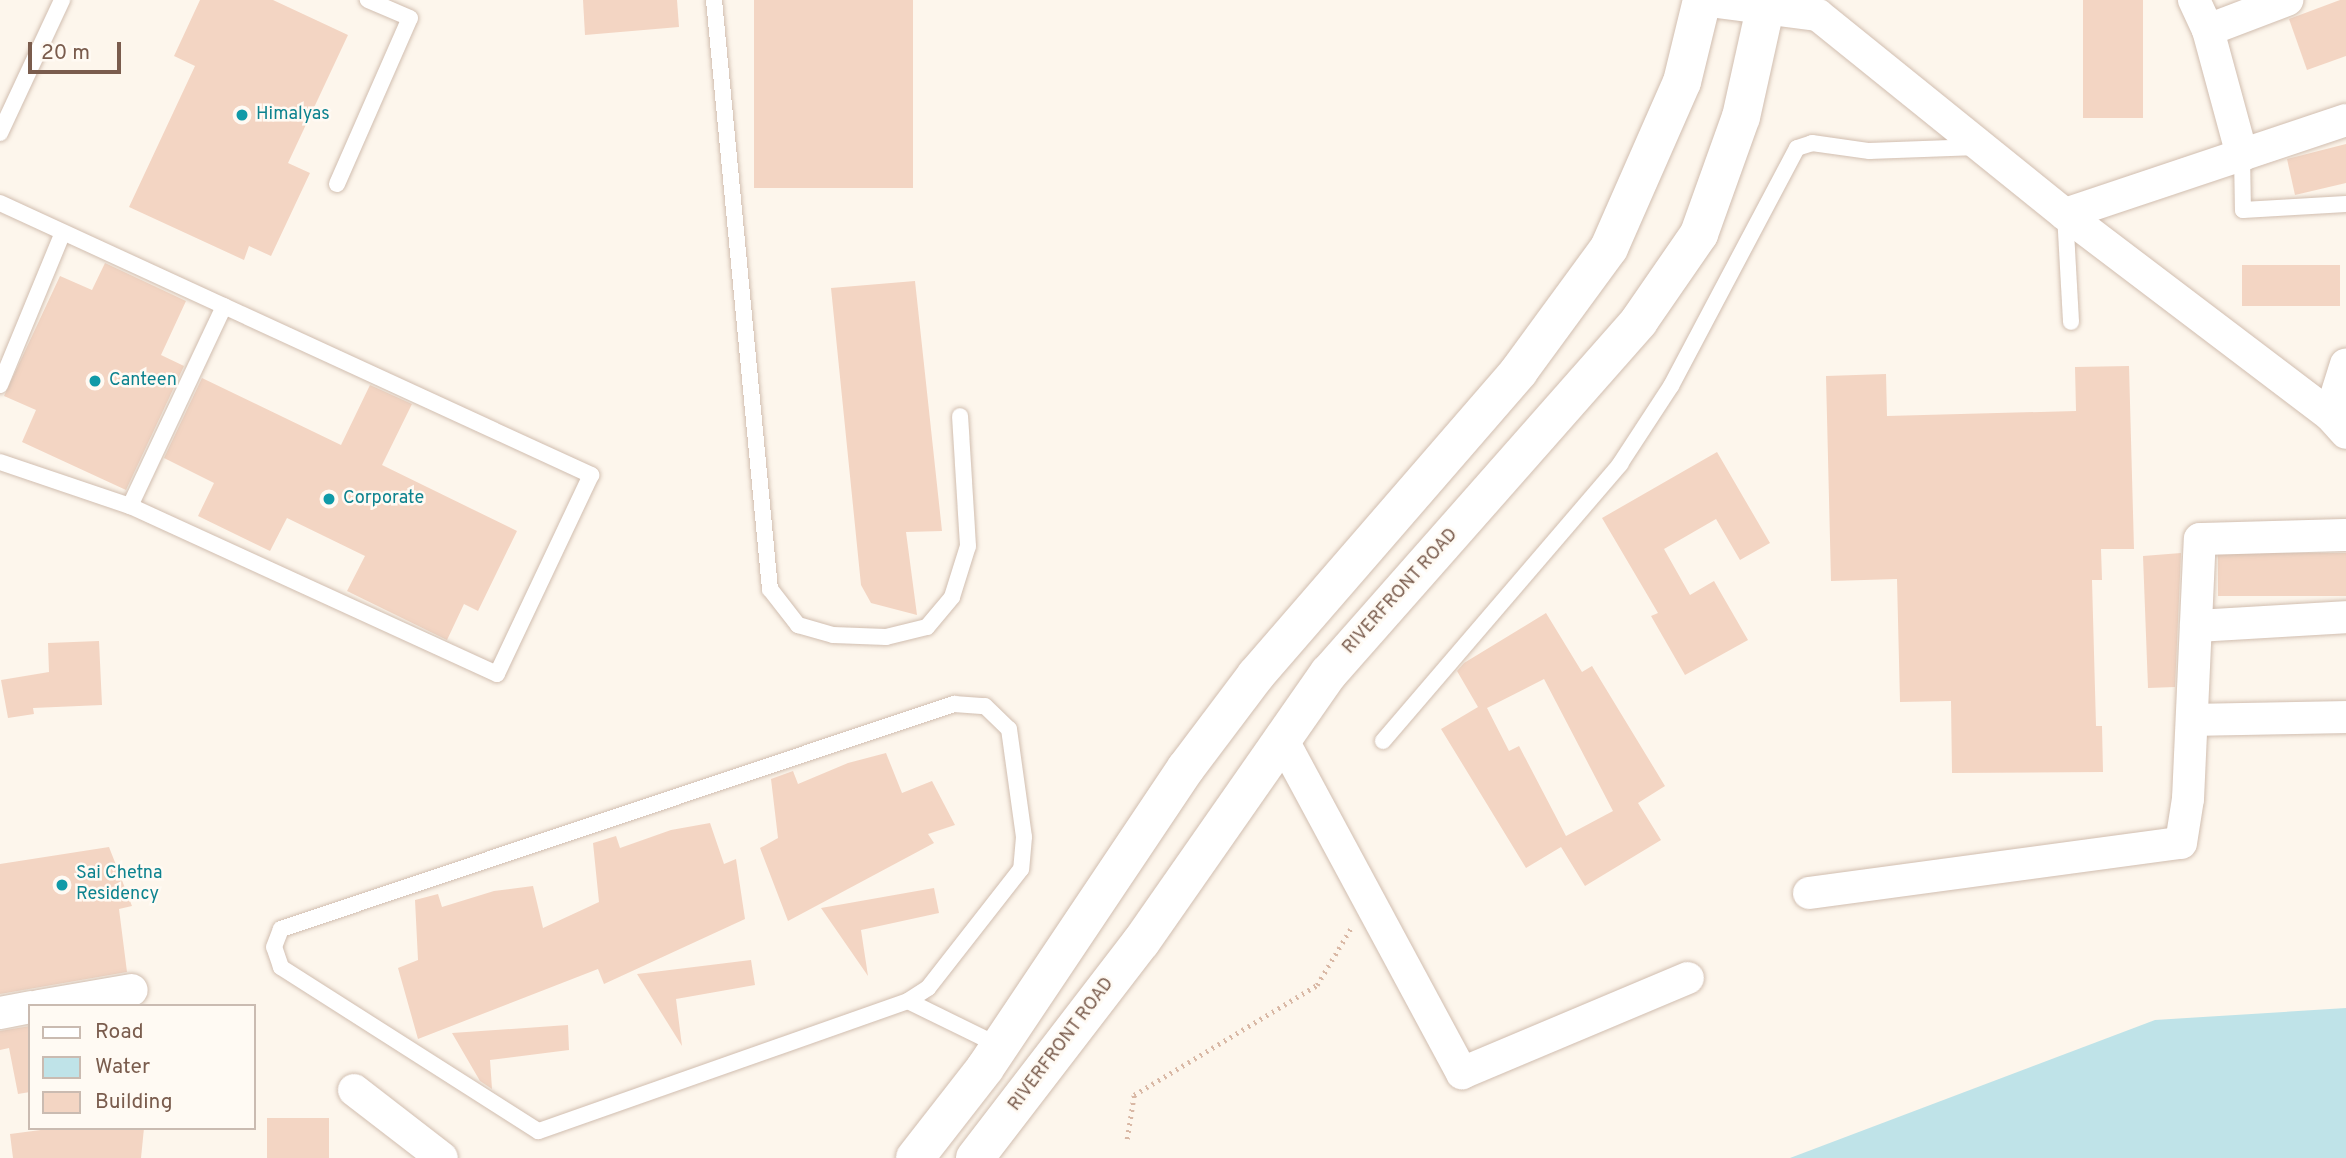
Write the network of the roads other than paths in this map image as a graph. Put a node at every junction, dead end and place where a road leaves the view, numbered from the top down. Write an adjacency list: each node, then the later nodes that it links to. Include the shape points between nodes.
1 (62, 0): 9 (lane)
2 (368, 0): 14 (lane, via 410,18)
3 (714, 0): 23 (lane, via 770,589 798,625 833,635 886,637 927,627 952,597 968,546)
4 (1702, 0): 7 (street); 41 (street, via 1682,82 1609,248 1519,371 1256,675 1185,768)
5 (2194, 0): 8 (street)
6 (2287, 0): 8 (street)
7 (1766, 3): 12 (street, via 1818,15); 32 (street, RIVERFRONT ROAD, via 1741,117 1699,234 1639,321 1329,673)
8 (2208, 30): 13 (street)
9 (6, 105): 11 (lane)
10 (2346, 120): 13 (street)
11 (0, 132)
12 (1978, 147): 17 (street); 33 (lane, via 1869,151 1812,144 1797,148 1671,386 1620,464)
13 (2242, 155): 16 (lane, via 2243,210); 17 (street)
14 (337, 184)
15 (0, 203): 18 (lane)
16 (2346, 204)
17 (2065, 215): 20 (lane); 24 (street)
18 (63, 232): 19 (lane); 22 (lane)
19 (224, 306): 26 (lane); 26 (lane, via 591,475 497,674)
20 (2071, 322)
21 (2345, 372): 24 (street)
22 (0, 386)
23 (960, 416)
24 (2338, 424)
25 (0, 462): 26 (lane)
26 (130, 506)
27 (2346, 535): 29 (street, via 2200,539)
28 (2346, 617): 29 (street)
29 (2196, 626): 31 (street)
30 (2346, 717): 31 (street)
31 (2192, 720): 34 (street, via 2181,843)
32 (1281, 737): 35 (street, via 1462,1073); 45 (street, RIVERFRONT ROAD, via 1141,942)
33 (1383, 741)
34 (1809, 893)
35 (1688, 978)
36 (132, 990): 38 (street)
37 (908, 1001): 37 (lane, via 538,1131 281,967 274,947 281,929 954,704 985,706 1009,729 1024,837 1021,869 928,988); 41 (lane)
38 (51, 1004)
39 (28, 1007): 40 (street)
40 (0, 1013)
41 (1000, 1046): 44 (street)
42 (354, 1090): 43 (street)
43 (442, 1158)
44 (915, 1158)
45 (975, 1158)

